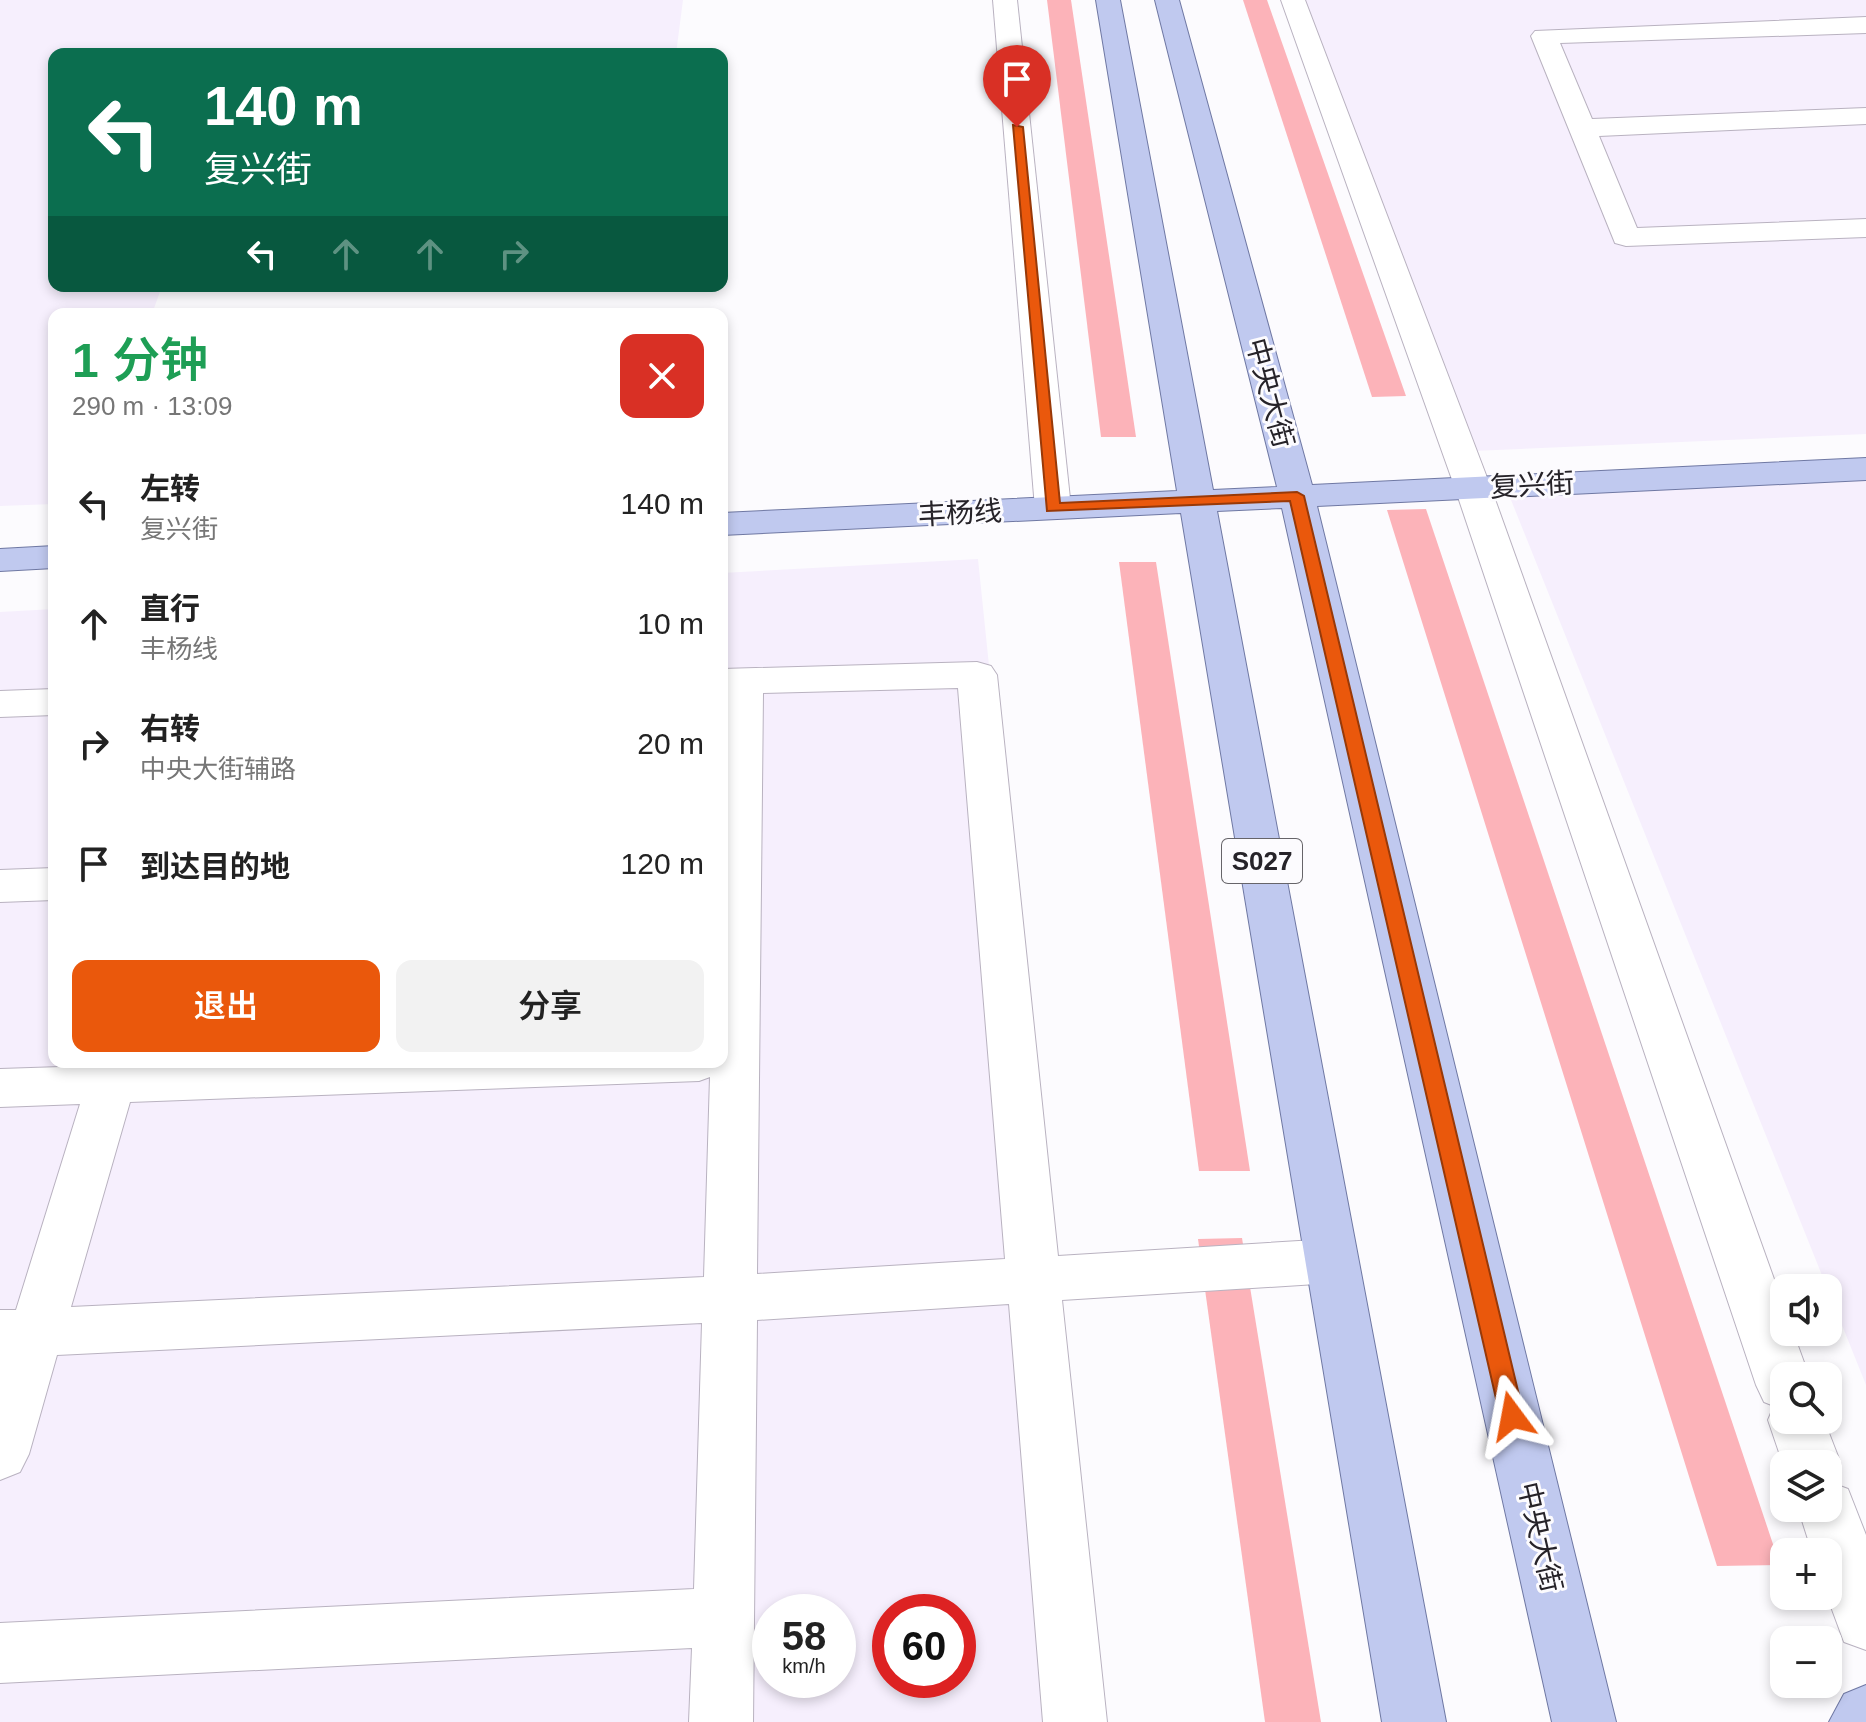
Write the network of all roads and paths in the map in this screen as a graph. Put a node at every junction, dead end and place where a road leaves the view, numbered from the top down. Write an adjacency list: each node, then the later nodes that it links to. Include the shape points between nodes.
1 (1005, 0): 13 (street)
2 (1108, 0): 12 (main road, S027)
3 (1167, 0): 11 (main road, 中央大街)
4 (1293, 0): 10 (street)
5 (1866, 25): 7 (street, via 1544,36)
6 (1866, 116): 7 (street)
7 (1582, 128): 8 (street, via 1626,237)
8 (1866, 228)
9 (1866, 469): 10 (main road, 复兴街)
10 (1473, 488): 11 (main road, 复兴街); 32 (street)
11 (1297, 496): 12 (main road, 复兴街); 42 (main road, 中央大街)
12 (1198, 501): 13 (main road, 丰杨线); 28 (main road, S027)
13 (1053, 508): 14 (main road, 丰杨线)
14 (728, 524)
15 (48, 557): 16 (main road)
16 (0, 560)
17 (733, 682): 20 (street); 29 (street, via 977,675)
18 (48, 702): 19 (street)
19 (0, 704)
20 (731, 862): 23 (street)
21 (48, 884): 22 (street)
22 (0, 886)
23 (728, 912)
24 (366, 1068): 26 (street)
25 (719, 1068): 30 (street)
26 (114, 1073): 27 (street); 31 (street)
27 (0, 1088)
28 (1332, 1261): 29 (street); 41 (main road, S027)
29 (1034, 1280): 30 (street); 40 (street)
30 (730, 1299): 31 (street); 35 (street)
31 (18, 1333): 33 (street)
32 (1776, 1362)
33 (0, 1454)
34 (1832, 1522): 36 (street)
35 (724, 1617): 37 (street); 39 (street)
36 (1866, 1621)
37 (0, 1653)
38 (1866, 1716): 43 (main road)
39 (721, 1722)
40 (1075, 1722)
41 (1414, 1722)
42 (1584, 1722)
43 (1861, 1722)

